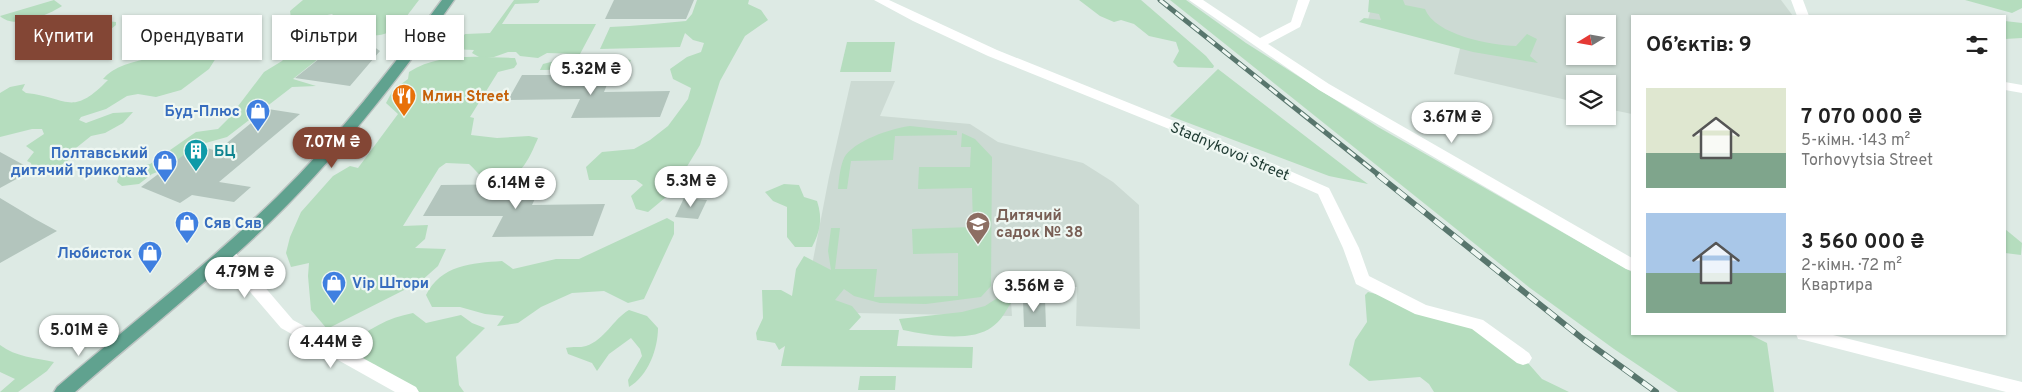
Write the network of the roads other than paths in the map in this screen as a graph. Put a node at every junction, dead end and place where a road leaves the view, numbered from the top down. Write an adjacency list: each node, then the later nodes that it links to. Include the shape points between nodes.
1 (448, 0): 10 (main road, via 336,143 283,201)
2 (880, 0): 13 (street, Stadnykovoi Street, via 930,27 1324,190 1362,280 1421,310 1477,324)
3 (1195, 0): 7 (street)
4 (1304, 0): 7 (street, via 1296,24)
5 (1797, 0): 6 (street)
6 (1803, 15)
7 (1260, 43): 11 (street, via 1324,87)
8 (2006, 86): 9 (street)
9 (2022, 89)
10 (227, 254): 15 (main road); 16 (street, via 287,324)
11 (1631, 264)
12 (1808, 335): 14 (street)
13 (1523, 358)
14 (2022, 389)
15 (62, 392)
16 (410, 392)

